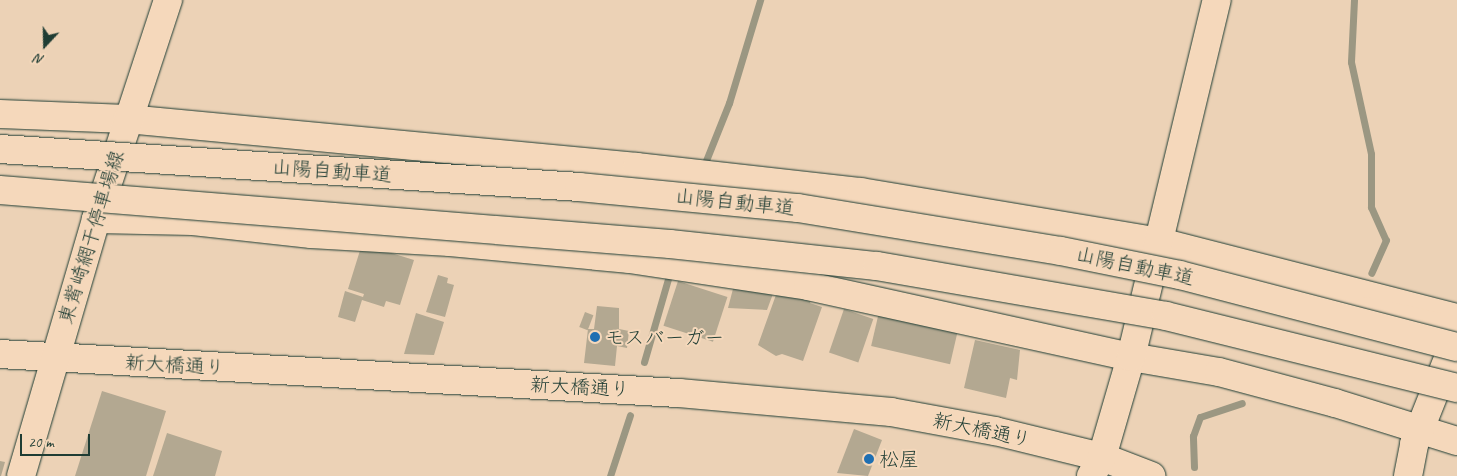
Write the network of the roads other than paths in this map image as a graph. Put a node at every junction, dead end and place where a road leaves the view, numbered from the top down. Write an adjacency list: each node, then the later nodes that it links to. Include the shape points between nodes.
1 (168, 0): 4 (main road, 東觜崎網干停車場線)
2 (1217, 0): 8 (main road)
3 (0, 114): 4 (main road)
4 (127, 119): 7 (main road, 東觜崎網干停車場線); 8 (main road, via 628,166 861,192)
5 (0, 149): 9 (main road, 山陽自動車道, bridge, via 579,187 798,208 1061,251)
6 (0, 190): 17 (main road, bridge, via 670,244 877,266 1166,316)
7 (96, 219): 15 (main road, via 193,221 630,259 808,286); 16 (main road, 東觜崎網干停車場線)
8 (1160, 242): 10 (main road); 15 (main road)
9 (1180, 275): 11 (main road, bridge, via 1280,292); 13 (main road, 山陽自動車道, bridge)
10 (1457, 318)
11 (1457, 331)
12 (1457, 336): 20 (main road)
13 (1457, 347)
14 (0, 354): 16 (main road, 新大橋通り)
15 (1131, 357): 20 (main road, via 1218,372); 22 (main road)
16 (54, 358): 22 (main road, 新大橋通り, via 669,392 892,412 995,431); 23 (main road, 東觜崎網干停車場線)
17 (1423, 377): 18 (main road, bridge); 19 (main road, bridge)
18 (1457, 388)
19 (1457, 392)
20 (1420, 428): 21 (main road); 25 (main road)
21 (1457, 441)
22 (1097, 466): 24 (main road, 新大橋通り)
23 (21, 476)
24 (1151, 476)
25 (1408, 476)

